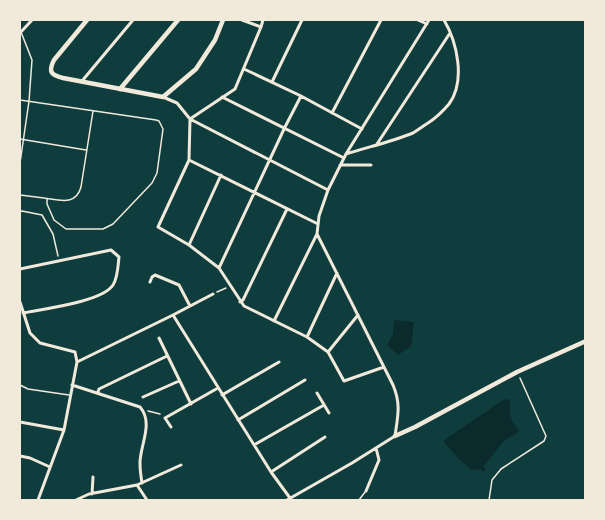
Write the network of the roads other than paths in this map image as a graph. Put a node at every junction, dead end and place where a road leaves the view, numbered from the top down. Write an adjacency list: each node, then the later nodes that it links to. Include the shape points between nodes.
1 (32, 20): 14 (street)
2 (87, 20): 17 (street, via 51,66 57,77)
3 (133, 20): 17 (street)
4 (178, 20): 19 (street)
5 (223, 20): 21 (street, via 196,69)
6 (242, 20): 13 (street)
7 (263, 20): 13 (street)
8 (302, 20): 18 (street)
9 (381, 20): 26 (street)
10 (418, 20): 12 (street)
11 (444, 20): 15 (street)
12 (428, 22): 29 (street)
13 (261, 27): 16 (street)
14 (20, 33): 24 (lane, via 32,60)
15 (450, 33): 32 (street); 32 (street, via 458,68 450,103 414,132)
16 (244, 69): 18 (street); 22 (street, via 235,89)
17 (82, 81): 19 (street)
18 (272, 82): 20 (street)
19 (120, 89): 21 (street)
20 (301, 96): 26 (street); 28 (street)
21 (163, 97): 27 (street, via 177,103)
22 (222, 97): 27 (street); 28 (street)
23 (20, 100): 24 (lane)
24 (28, 101): 25 (lane); 31 (lane)
25 (93, 111): 33 (lane); 44 (lane, via 159,121 163,132 152,183 113,224 103,229 66,229 51,215)
26 (332, 113): 29 (street)
27 (190, 119): 35 (street); 36 (street)
28 (285, 127): 34 (street); 36 (street)
29 (362, 129): 34 (street)
30 (20, 140): 31 (lane)
31 (23, 140): 33 (lane); 37 (lane)
32 (377, 144): 34 (street)
33 (86, 150): 44 (lane, via 77,195 64,201)
34 (345, 156): 38 (street)
35 (189, 160): 40 (street); 48 (street, via 158,227)
36 (269, 160): 41 (street); 42 (street)
37 (20, 163)
38 (340, 165): 39 (street); 41 (street)
39 (371, 165)
40 (221, 175): 42 (street); 48 (street)
41 (328, 190): 46 (street)
42 (254, 192): 45 (street); 49 (street)
43 (20, 195): 44 (lane)
44 (47, 199)
45 (286, 209): 46 (street); 55 (street)
46 (318, 224): 47 (street)
47 (317, 234): 51 (street); 60 (street)
48 (189, 245): 49 (street)
49 (219, 268): 55 (street)
50 (20, 269): 57 (street, via 111,250 120,257 112,288 91,299)
51 (337, 273): 59 (street); 61 (street)
52 (150, 282): 56 (street, via 155,275 179,285)
53 (213, 294): 56 (street)
54 (20, 302): 57 (street)
55 (240, 302): 60 (street)
56 (190, 306): 58 (street)
57 (23, 313): 66 (street, via 30,333 40,343 75,352)
58 (173, 315): 66 (street); 73 (street)
59 (358, 315): 64 (street); 68 (street)
60 (274, 321): 61 (street)
61 (308, 337): 64 (street)
62 (159, 338): 65 (street)
63 (585, 341): 86 (street)
64 (328, 352): 68 (street, via 344,381)
65 (167, 356): 70 (street); 74 (street)
66 (77, 362): 72 (street)
67 (279, 362): 77 (street)
68 (384, 367): 86 (street, via 398,397)
69 (305, 380): 82 (street)
70 (179, 381): 78 (street); 79 (street)
71 (20, 385): 76 (lane)
72 (72, 385): 74 (street); 76 (street)
73 (218, 388): 77 (street); 79 (street)
74 (98, 392): 95 (street, via 143,410 147,428 140,463)
75 (317, 393): 80 (street)
76 (70, 395): 85 (street)
77 (222, 395): 82 (street)
78 (142, 397)
79 (191, 404): 84 (street, via 165,418)
80 (324, 405): 81 (street); 88 (street)
81 (329, 413)
82 (238, 420): 88 (street)
83 (20, 422): 85 (street)
84 (171, 427)
85 (63, 430): 92 (street)
86 (395, 436): 89 (street)
87 (325, 437): 93 (street)
88 (254, 445): 93 (street)
89 (376, 448): 97 (street, via 379,460); 99 (street)
90 (20, 456): 92 (street)
91 (181, 465): 95 (street)
92 (51, 466): 100 (street)
93 (271, 472): 99 (street)
94 (93, 477): 98 (street)
95 (142, 483): 96 (street)
96 (137, 485): 98 (street); 102 (street)
97 (366, 491): 103 (lane)
98 (92, 494): 101 (street)
99 (288, 499)
100 (38, 501)
101 (76, 501)
102 (147, 501)
103 (359, 501)

